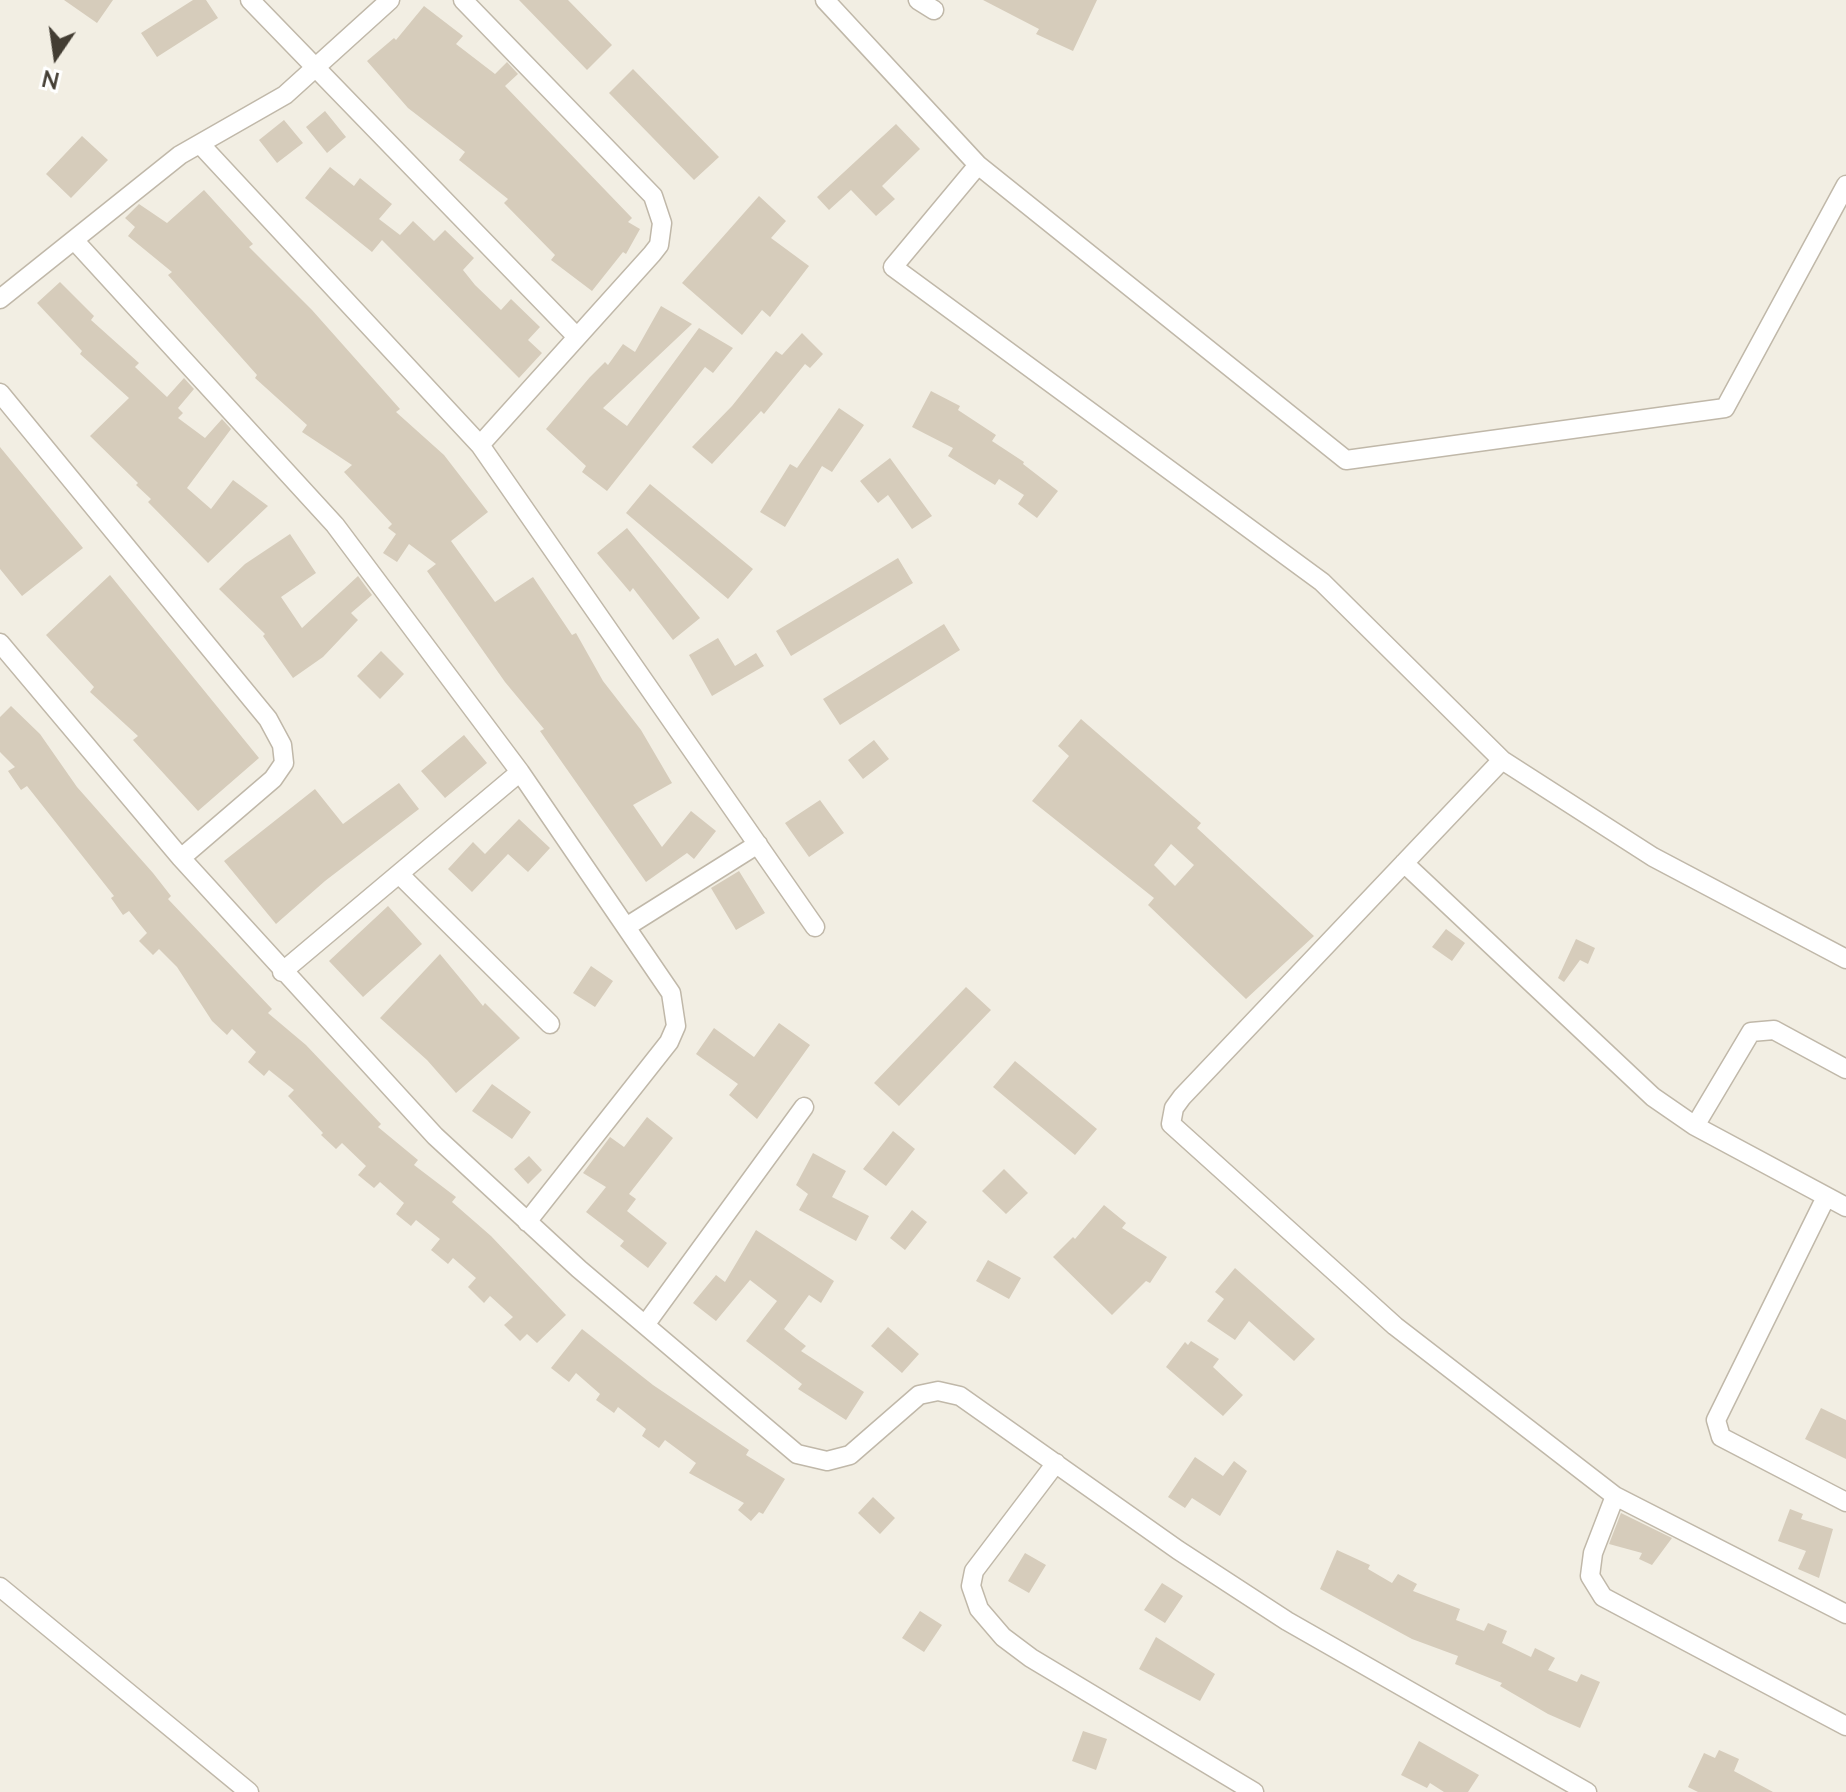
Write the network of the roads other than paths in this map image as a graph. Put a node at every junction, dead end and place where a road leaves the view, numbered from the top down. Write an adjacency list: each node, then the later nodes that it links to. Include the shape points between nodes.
1 (250, 0): 5 (street)
2 (390, 0): 5 (street)
3 (463, 0): 11 (street, via 660,209 659,245)
4 (825, 0): 7 (street)
5 (317, 69): 6 (street, via 285,95); 11 (street)
6 (200, 144): 9 (street); 13 (street)
7 (978, 165): 8 (street, via 1346,460 1725,408); 15 (street, via 893,267 1322,582)
8 (1846, 185)
9 (74, 240): 10 (street); 16 (street, via 335,525)
10 (0, 299)
11 (577, 337): 13 (street)
12 (0, 393): 18 (street, via 268,719 282,745 284,763 273,779)
13 (480, 445): 17 (street)
14 (0, 643): 18 (street)
15 (1502, 760): 19 (street); 23 (street, via 1653,857)
16 (520, 772): 20 (street); 21 (street)
17 (758, 844): 21 (street); 22 (street)
18 (181, 858): 24 (street)
19 (1404, 863): 28 (street, via 1653,1097); 34 (street, via 1182,1097 1171,1124 1395,1326)
20 (399, 874): 24 (street); 25 (street)
21 (626, 927): 31 (street, via 671,993 676,1026 669,1042)
22 (815, 927)
23 (1846, 959)
24 (282, 972): 31 (street, via 435,1136)
25 (550, 1024)
26 (1846, 1069): 28 (street, via 1774,1030 1751,1032)
27 (804, 1107): 32 (street)
28 (1695, 1126): 29 (street)
29 (1826, 1197): 30 (street); 35 (street, via 1716,1420 1721,1437)
30 (1846, 1207)
31 (527, 1222): 32 (street)
32 (645, 1325): 33 (street, via 797,1454 827,1461 850,1455 919,1395 938,1391 960,1396)
33 (1056, 1463): 40 (street, via 974,1571 971,1586 979,1609 1031,1658); 41 (street, via 1287,1621)
34 (1615, 1496): 37 (street); 38 (street, via 1590,1576 1603,1597)
35 (1846, 1502)
36 (0, 1587): 39 (street)
37 (1846, 1614)
38 (1846, 1726)
39 (249, 1792)
40 (1254, 1792)
41 (1587, 1792)

